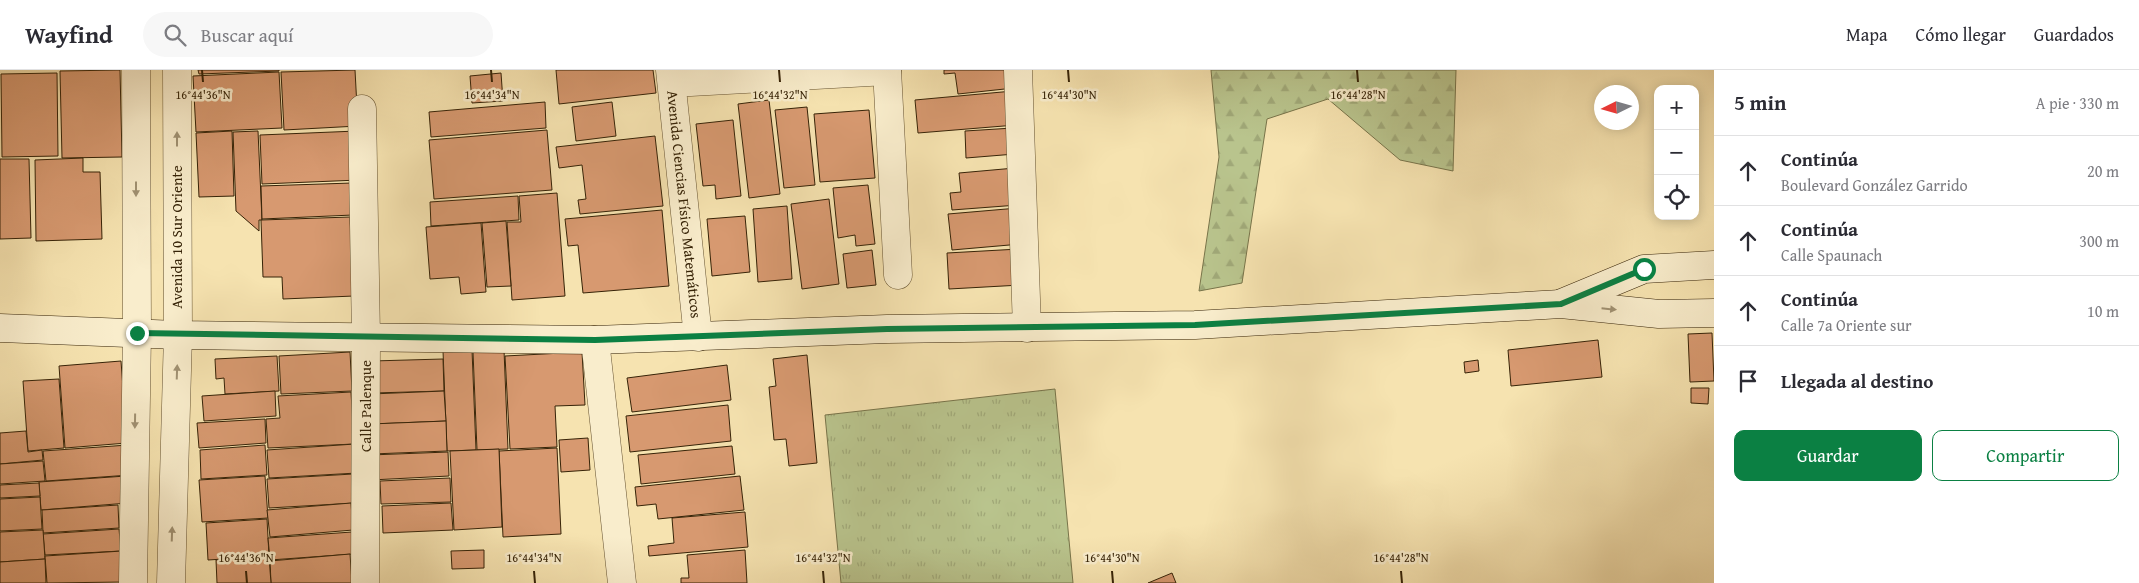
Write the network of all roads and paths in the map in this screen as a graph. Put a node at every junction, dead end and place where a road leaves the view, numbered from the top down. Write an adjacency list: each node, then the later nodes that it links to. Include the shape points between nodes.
1 (136, 70): 13 (street, one-way to 13)
2 (177, 70): 14 (street, Avenida 10 Sur Oriente, one-way to 2)
3 (1018, 70): 12 (street)
4 (887, 71): 5 (street); 8 (street)
5 (671, 77): 16 (street, Avenida Ciencias Físico Matemáticos)
6 (362, 109): 15 (street, Calle Palenque)
7 (1714, 265): 9 (street, via 1644,269)
8 (898, 275)
9 (1561, 304): 10 (street, one-way to 10, via 1660,314); 12 (street, via 1195,325)
10 (1714, 312)
11 (0, 328): 13 (street)
12 (1027, 328): 16 (street, via 887,329)
13 (137, 333): 14 (street); 18 (street, one-way to 18)
14 (178, 335): 15 (street); 19 (street, Avenida 10 Sur Oriente, one-way to 14)
15 (366, 337): 17 (street); 20 (street, Calle Palenque)
16 (698, 337): 17 (street)
17 (595, 340): 21 (street)
18 (132, 583)
19 (171, 583)
20 (365, 583)
21 (622, 583)

